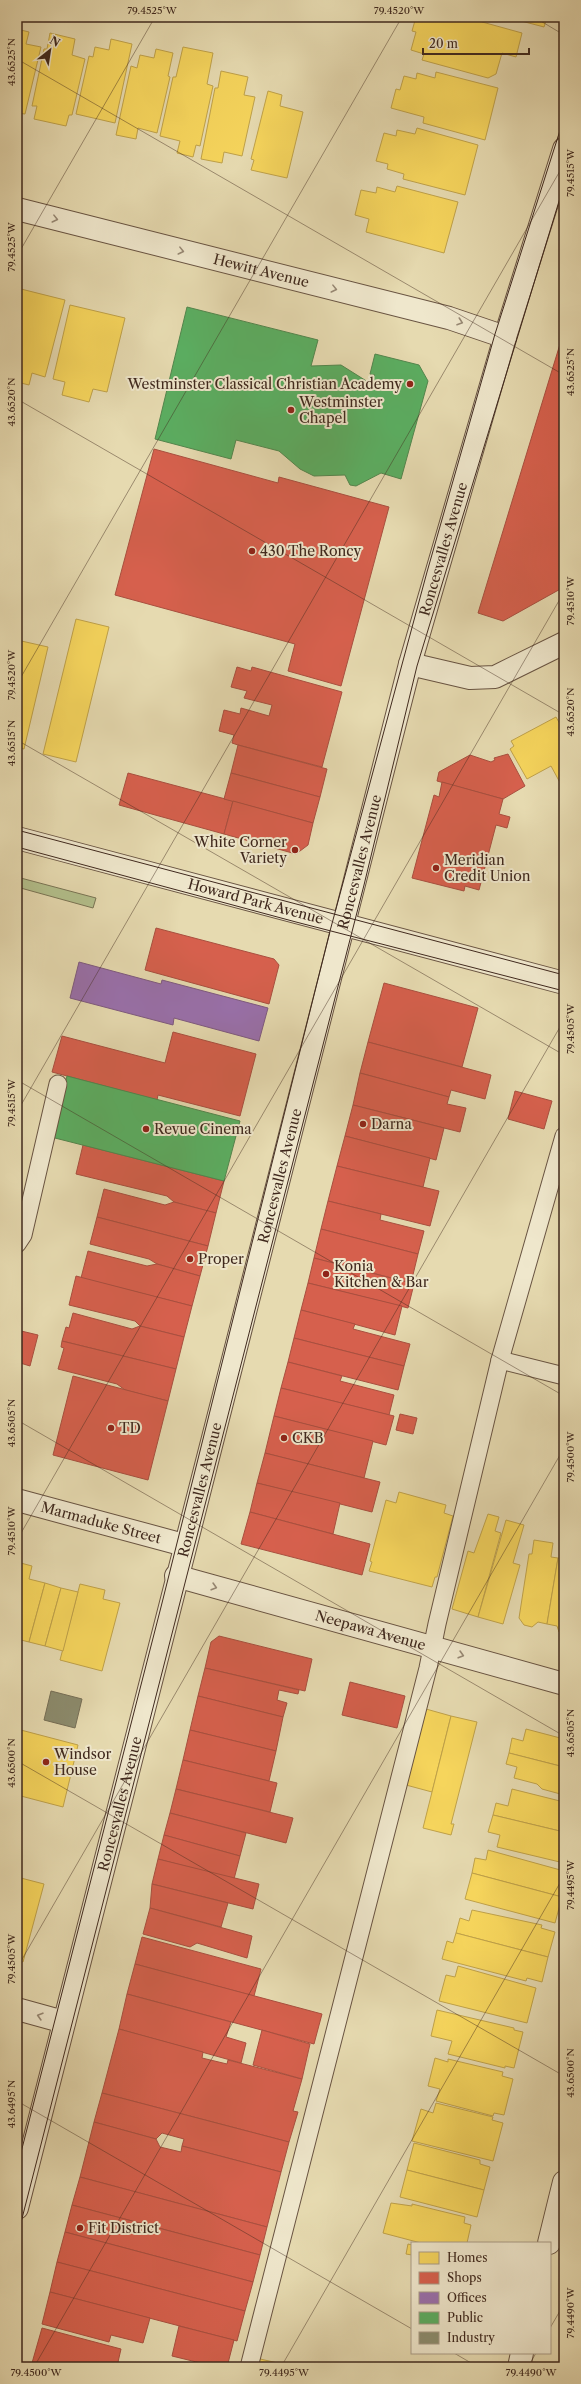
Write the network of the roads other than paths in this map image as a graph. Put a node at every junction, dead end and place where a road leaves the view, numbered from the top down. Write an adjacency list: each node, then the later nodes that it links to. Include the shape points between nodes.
1 (564, 149): 3 (street, Roncesvalles Avenue)
2 (17, 209): 3 (street, Hewitt Avenue, one-way to 3, via 449,318)
3 (505, 337): 5 (street, Roncesvalles Avenue)
4 (564, 643): 5 (street, via 495,677 470,678)
5 (410, 664): 7 (street, Roncesvalles Avenue)
6 (17, 838): 7 (street, Howard Park Avenue)
7 (344, 925): 8 (street, Howard Park Avenue); 15 (street, Roncesvalles Avenue)
8 (564, 984)
9 (58, 1084): 11 (lane, via 23,1235)
10 (564, 1136): 12 (lane)
11 (17, 1244)
12 (500, 1360): 13 (lane); 17 (lane)
13 (564, 1376)
14 (17, 1500): 15 (street, Marmaduke Street)
15 (184, 1545): 16 (street, Roncesvalles Avenue)
16 (176, 1576): 17 (street, Neepawa Avenue, one-way to 17); 20 (street, Roncesvalles Avenue)
17 (432, 1647): 18 (street, Neepawa Avenue, one-way to 18); 25 (lane)
18 (564, 1684)
19 (17, 2009): 20 (street, one-way to 19)
20 (64, 2022): 22 (street, Roncesvalles Avenue)
21 (564, 2182): 23 (street)
22 (17, 2208)
23 (549, 2242)
24 (522, 2354): 26 (street)
25 (249, 2367)
26 (519, 2367)

